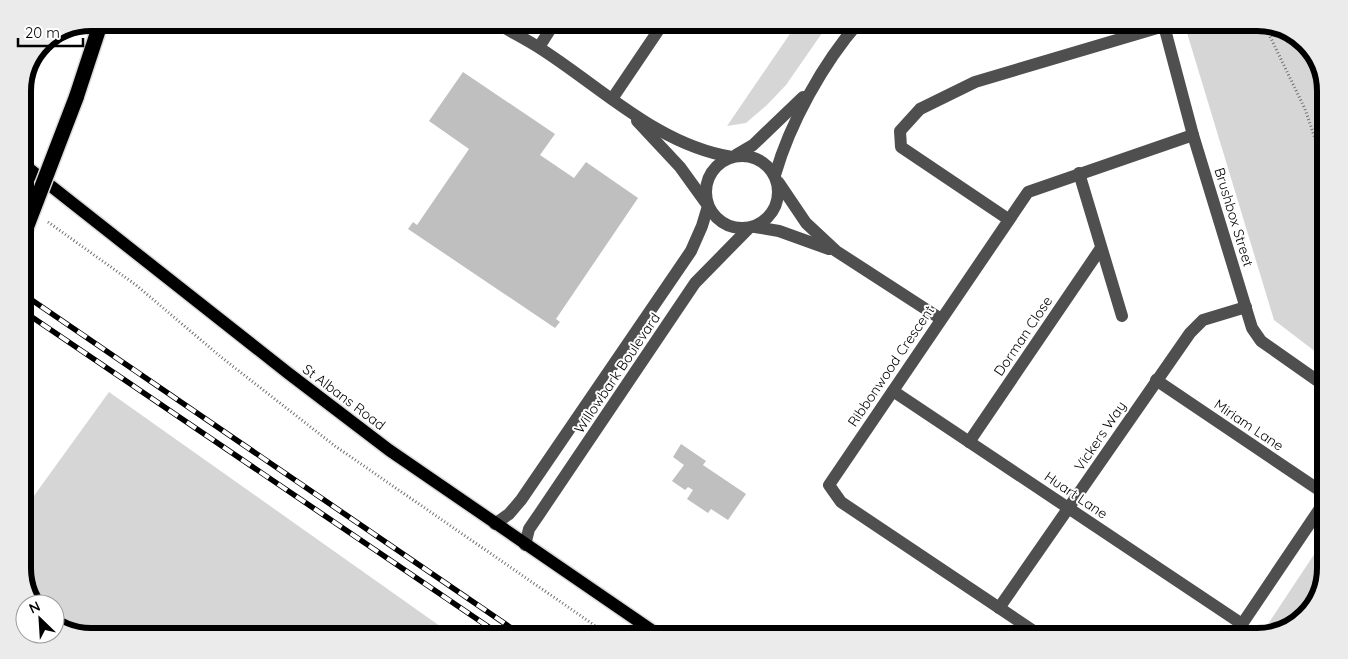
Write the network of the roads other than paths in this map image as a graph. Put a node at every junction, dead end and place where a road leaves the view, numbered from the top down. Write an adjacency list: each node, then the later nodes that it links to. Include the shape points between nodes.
1 (98, 31): 17 (highway, bridge)
2 (510, 31): 8 (street)
3 (549, 31): 8 (street)
4 (659, 31): 10 (street)
5 (852, 31): 9 (street)
6 (1140, 31): 18 (street, via 975,82 920,109 900,131 901,147)
7 (1165, 31): 11 (street, Brushbox Street)
8 (538, 47): 10 (street)
9 (817, 82): 12 (street, via 753,145); 15 (street, via 781,152)
10 (616, 103): 12 (street, via 692,146); 16 (street, via 680,167)
11 (1193, 135): 14 (street, Ribbonwood Crescent); 22 (street, Brushbox Street)
12 (733, 157): 15 (street, via 758,159); 16 (street, via 712,171 706,193)
13 (31, 170): 32 (main road, St Albans Road, via 389,450)
14 (1079, 173): 18 (street, Ribbonwood Crescent, via 1028,192); 20 (street)
15 (776, 178): 19 (street, via 778,203 773,213); 21 (street, via 806,223)
16 (708, 205): 19 (street, via 717,218 729,226); 32 (street, Willowbark Boulevard, via 691,251 521,500)
17 (31, 215)
18 (1008, 219): 24 (street, Ribbonwood Crescent)
19 (752, 227): 21 (street, via 779,230); 33 (street, Willowbark Boulevard, via 696,283 534,521)
20 (1101, 248): 23 (street); 28 (street, Dorman Close)
21 (836, 251): 24 (street)
22 (1246, 307): 25 (street, Vickers Way, via 1203,320); 26 (street, Brushbox Street, via 1252,328 1261,341)
23 (1122, 316)
24 (940, 319): 27 (street, Ribbonwood Crescent)
25 (1156, 380): 29 (street, Miriam Lane); 30 (street, Vickers Way)
26 (1317, 380)
27 (893, 391): 28 (street, Huart Lane); 34 (street, Ribbonwood Crescent, via 830,485 841,502)
28 (969, 442): 30 (street, Huart Lane)
29 (1317, 488)
30 (1068, 508): 34 (street, Vickers Way); 35 (street, Huart Lane)
31 (1317, 514): 35 (street)
32 (495, 524): 33 (main road, St Albans Road)
33 (525, 545): 36 (main road, St Albans Road)
34 (999, 608): 37 (street, Ribbonwood Crescent)
35 (1242, 624): 38 (street)
36 (648, 628)
37 (1029, 628)
38 (1239, 628)

